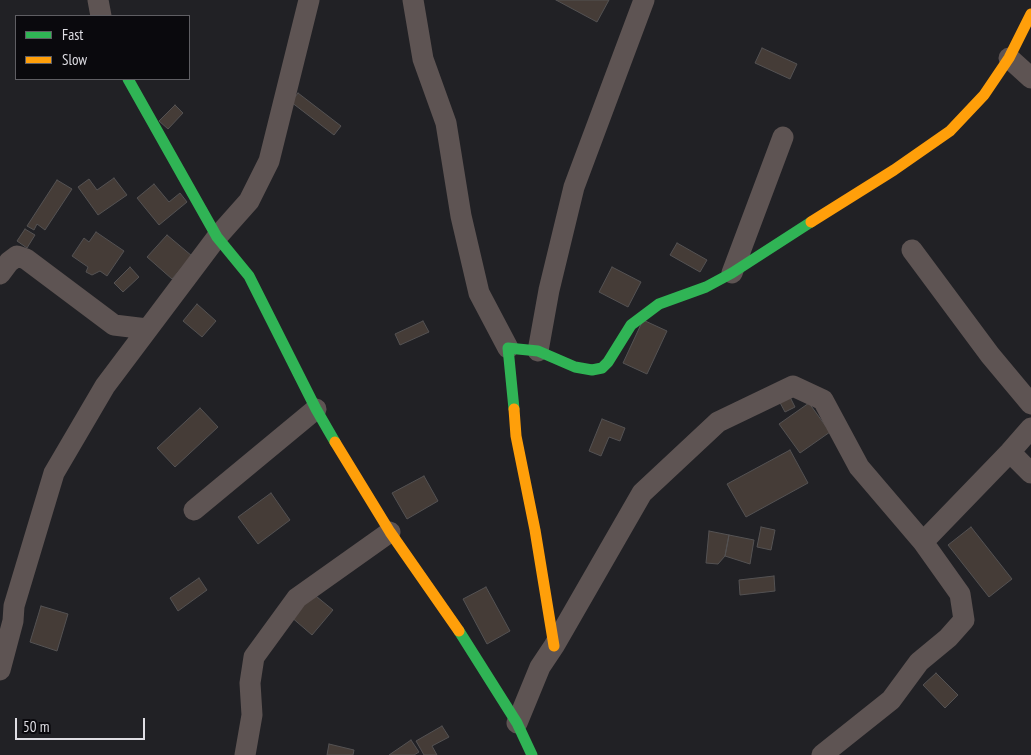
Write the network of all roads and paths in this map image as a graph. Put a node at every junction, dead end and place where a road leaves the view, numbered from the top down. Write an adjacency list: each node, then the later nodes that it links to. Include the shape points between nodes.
1 (98, 0): 6 (street)
2 (310, 0): 11 (street, via 269,161 250,201)
3 (413, 0): 16 (street, via 423,59 446,123 461,216 479,293)
4 (644, 0): 17 (street, via 574,187)
5 (1031, 14): 7 (street)
6 (101, 15)
7 (1010, 58): 8 (street); 13 (street, via 984,95 950,131)
8 (1031, 78)
9 (128, 80): 11 (street)
10 (783, 137): 13 (street)
11 (217, 237): 15 (street); 19 (street, via 249,276)
12 (912, 250): 18 (street)
13 (732, 273): 17 (street, via 706,287 659,304 631,325 602,368 575,368)
14 (0, 274): 15 (street, via 17,256 26,258 114,325)
15 (147, 329): 26 (street, via 105,386 54,472)
16 (508, 348): 17 (street); 27 (street, via 516,436)
17 (538, 351)
18 (1031, 404)
19 (316, 410): 23 (street); 24 (street)
20 (1031, 428): 21 (street)
21 (1010, 452): 22 (street); 25 (street)
22 (1031, 473)
23 (194, 510)
24 (390, 532): 29 (street, via 472,648); 30 (street, via 298,598 254,657 250,683 252,715)
25 (923, 542): 27 (street, via 859,468 823,400 792,386 718,422 642,493); 32 (street, via 960,594 964,620 919,662 891,700)
26 (7, 603): 28 (street, via 14,621)
27 (554, 646): 29 (street, via 540,667)
28 (0, 670)
29 (517, 723): 31 (street)
30 (245, 755)
31 (532, 755)
32 (822, 755)

